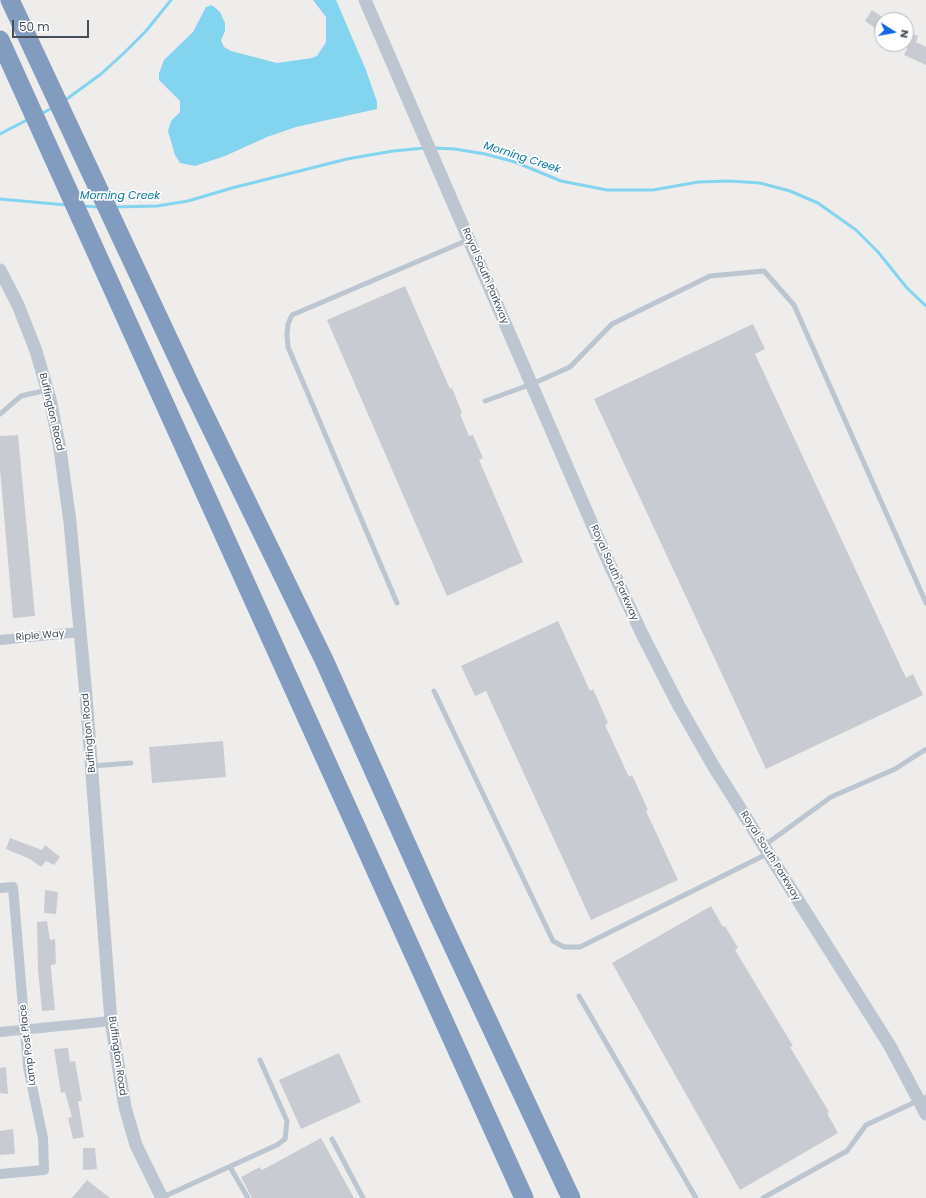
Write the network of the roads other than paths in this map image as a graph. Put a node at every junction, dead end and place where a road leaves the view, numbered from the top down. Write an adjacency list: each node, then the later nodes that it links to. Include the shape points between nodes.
1 (10, 0): 34 (highway, via 191,387 324,660 437,912)
2 (365, 0): 4 (street, Royal South Parkway)
3 (0, 40): 33 (highway)
4 (469, 240): 6 (street, Royal South Parkway); 10 (lane, via 292,315 286,334 288,347)
5 (0, 270): 7 (street, Buffington Road, via 18,306)
6 (532, 384): 8 (lane); 11 (lane, via 570,367 607,328 710,276 764,271 794,305); 18 (street, Royal South Parkway, via 642,634 702,747)
7 (47, 390): 9 (lane, via 21,396); 12 (street, Buffington Road, via 61,456 70,522)
8 (485, 400)
9 (0, 414)
10 (397, 603)
11 (926, 603)
12 (80, 632): 13 (street, Riple Way); 17 (street, Buffington Road)
13 (0, 640)
14 (434, 690): 18 (lane, via 553,941 564,947 580,947)
15 (926, 749): 18 (lane, via 895,769 831,797)
16 (131, 763): 17 (lane)
17 (91, 766): 21 (street, Buffington Road)
18 (766, 849): 25 (street, Royal South Parkway)
19 (0, 888): 22 (street, Lamp Post Place, via 13,887)
20 (579, 996): 35 (lane)
21 (111, 1021): 22 (street); 30 (street, Buffington Road, via 125,1107 136,1145)
22 (25, 1030): 23 (street); 29 (street, Lamp Post Place, via 28,1067 43,1138 44,1170)
23 (0, 1032)
24 (260, 1060): 28 (lane, via 287,1121 288,1130 285,1139)
25 (923, 1098): 26 (street, Royal South Parkway); 36 (lane, via 866,1125 847,1150)
26 (926, 1114)
27 (332, 1139): 32 (lane)
28 (230, 1167): 30 (lane); 31 (lane)
29 (0, 1174)
30 (162, 1198)
31 (248, 1198)
32 (364, 1198)
33 (524, 1198)
34 (571, 1198)
35 (696, 1198)
36 (763, 1198)

